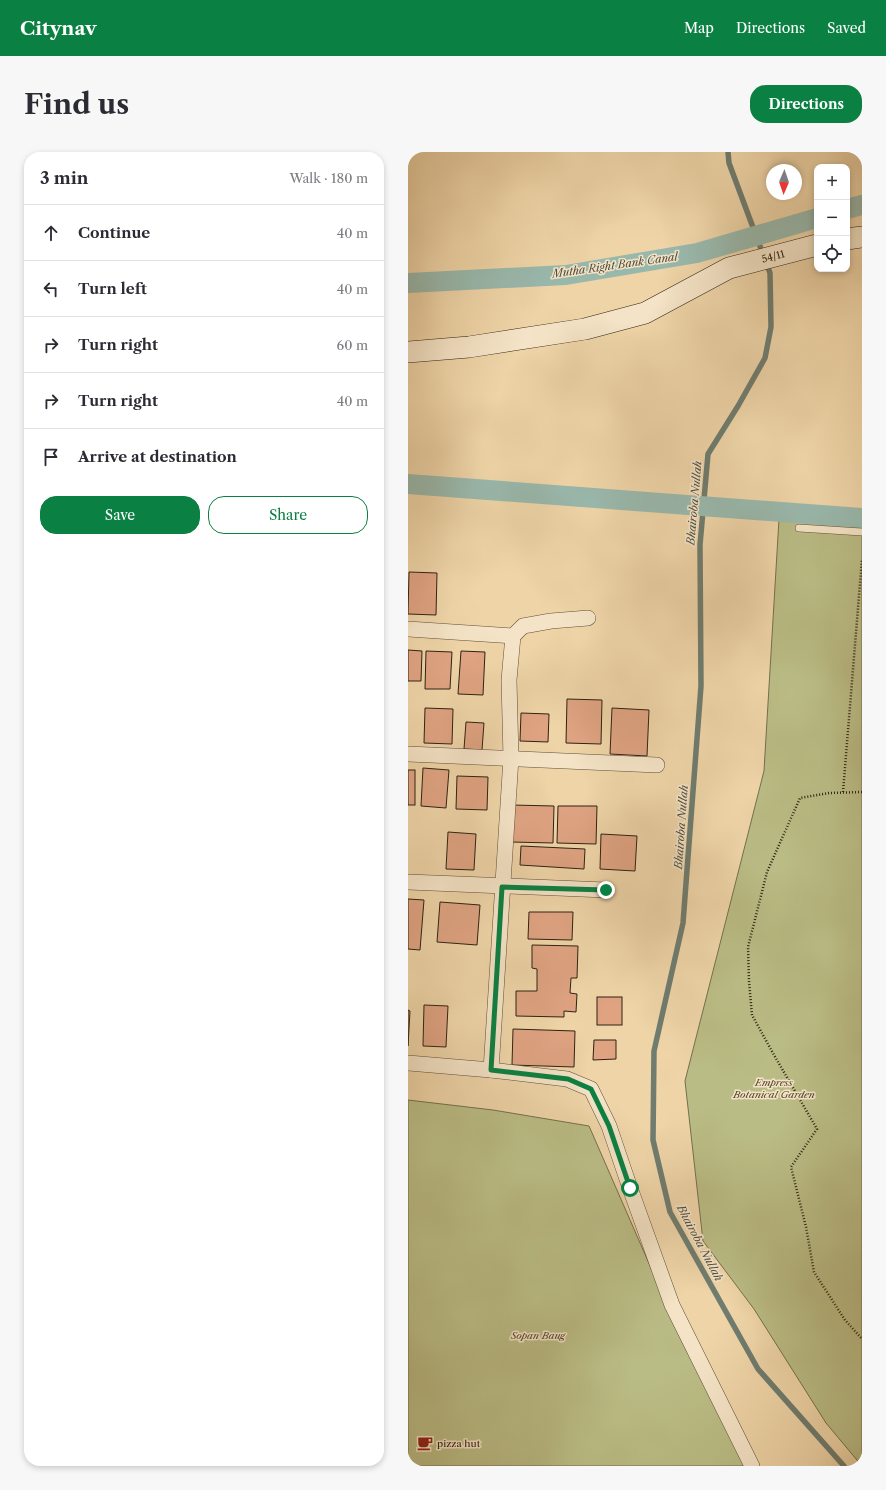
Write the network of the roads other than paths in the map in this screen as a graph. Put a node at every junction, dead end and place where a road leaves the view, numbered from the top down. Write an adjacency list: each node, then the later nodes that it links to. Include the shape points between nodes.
1 (862, 237): 2 (street)
2 (850, 239)
3 (814, 246): 4 (street, 54/11, via 729,268 644,313 593,327 469,347)
4 (408, 352)
5 (799, 528): 6 (lane)
6 (862, 532)
7 (588, 618): 9 (street, via 523,626)
8 (408, 629): 9 (street)
9 (513, 636): 11 (street, via 509,680)
10 (408, 754): 11 (street)
11 (511, 758): 12 (street); 14 (street)
12 (657, 764)
13 (408, 882): 14 (street)
14 (502, 887): 15 (street); 17 (street)
15 (606, 890)
16 (408, 1063): 17 (street)
17 (491, 1070): 18 (street, via 568,1079 591,1089 609,1126 672,1305)
18 (752, 1466)

